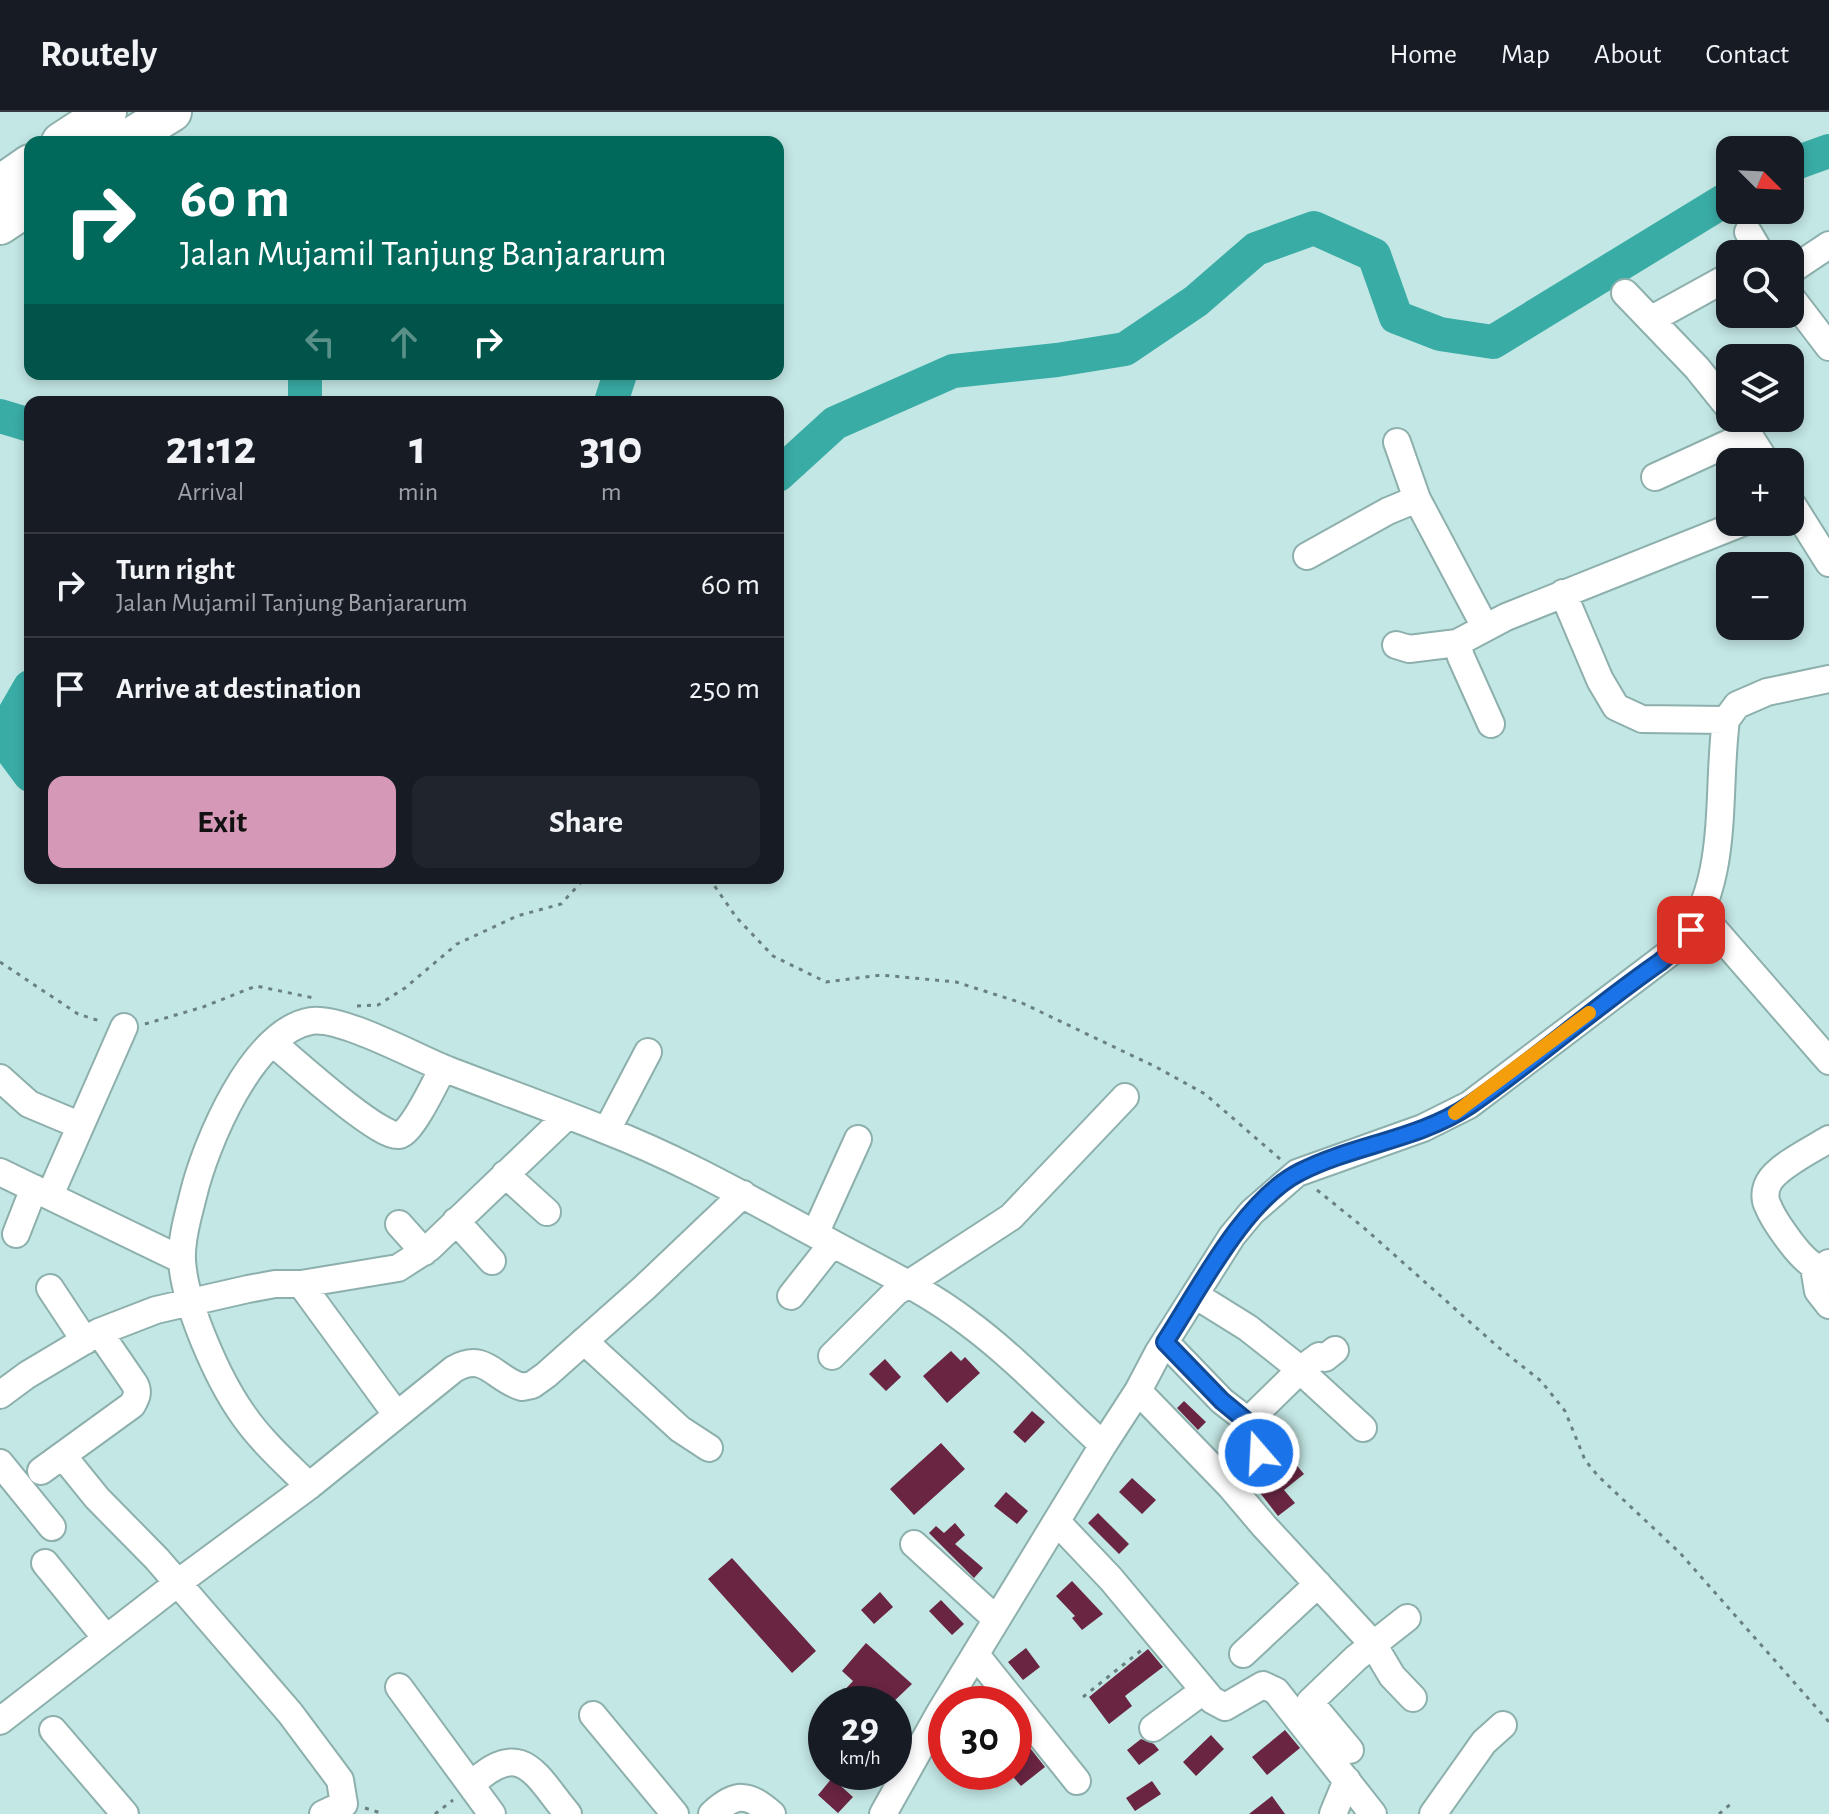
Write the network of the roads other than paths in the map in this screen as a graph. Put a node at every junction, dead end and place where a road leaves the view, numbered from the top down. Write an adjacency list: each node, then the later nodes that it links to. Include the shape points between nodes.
1 (107, 112): 3 (highway)
2 (172, 112): 4 (highway)
3 (70, 136)
4 (133, 136)
5 (24, 168): 6 (highway)
6 (0, 185)
7 (24, 209): 8 (highway)
8 (0, 225)
9 (1829, 245): 10 (street)
10 (1804, 262)
11 (1716, 284): 14 (street)
12 (1625, 293): 14 (street)
13 (1804, 314): 15 (street)
14 (1652, 319): 16 (street)
15 (1829, 347)
16 (1716, 393)
17 (1733, 432): 19 (street)
18 (1397, 442): 20 (street)
19 (1655, 477)
20 (1417, 499): 24 (street); 27 (street)
21 (1804, 514): 22 (street)
22 (1820, 526): 25 (street)
23 (1716, 533): 26 (street)
24 (1307, 556)
25 (1829, 563)
26 (1563, 593): 27 (street); 32 (street, via 1616,707 1642,719)
27 (1485, 627): 28 (street)
28 (1457, 643): 29 (street, via 1409,649); 31 (street)
29 (1396, 645)
30 (1829, 679): 32 (street, via 1767,692 1737,705)
31 (1491, 724)
32 (1724, 733): 33 (street, via 1712,872)
33 (1700, 913): 37 (street); 62 (street, via 1686,938 1660,962 1469,1105 1289,1180 1232,1236)
34 (124, 1027): 42 (street)
35 (273, 1043): 38 (street, via 305,1023 327,1021); 38 (street, via 337,1097 395,1135 411,1125); 56 (street, via 225,1106 210,1139 196,1179)
36 (648, 1052): 43 (street)
37 (1829, 1061)
38 (443, 1068): 41 (street)
39 (0, 1078): 42 (street, via 29,1104)
40 (1125, 1097): 60 (street, via 1011,1217)
41 (567, 1116): 43 (street); 47 (street)
42 (79, 1125): 48 (street)
43 (607, 1130): 49 (street)
44 (858, 1139): 54 (street)
45 (1829, 1139): 58 (street, via 1775,1174 1766,1190 1768,1206 1802,1257)
46 (0, 1172): 48 (street)
47 (505, 1174): 50 (street); 51 (street)
48 (42, 1192): 53 (street); 56 (street)
49 (743, 1194): 54 (street); 67 (street)
50 (547, 1212)
51 (456, 1221): 55 (street); 57 (street)
52 (399, 1224): 55 (street)
53 (16, 1234)
54 (824, 1239): 60 (street); 63 (street)
55 (424, 1252): 59 (street, via 390,1271)
56 (182, 1260): 64 (street)
57 (492, 1261)
58 (1822, 1265): 65 (street, via 1818,1291)
59 (301, 1284): 64 (street); 74 (street)
60 (909, 1285): 70 (street); 77 (street, via 1002,1350)
61 (50, 1288): 66 (street)
62 (1195, 1295): 68 (street); 71 (street)
63 (791, 1296)
64 (190, 1303): 66 (street, via 156,1310); 80 (street, via 244,1417)
65 (1829, 1305)
66 (92, 1336): 73 (street); 86 (street, via 137,1388 137,1398 52,1463 97,1498)
67 (584, 1341): 74 (street, via 527,1387 478,1362 463,1364); 78 (street, via 669,1420)
68 (1165, 1342): 72 (street); 75 (street)
69 (1335, 1350): 71 (street)
70 (832, 1356)
71 (1300, 1370): 75 (street); 76 (street)
72 (1138, 1391): 77 (street); 81 (street)
73 (0, 1395)
74 (396, 1414): 80 (street)
75 (1248, 1421): 81 (street, via 1263,1437 1261,1449)
76 (1363, 1428)
77 (1103, 1445): 82 (street)
78 (709, 1448)
79 (0, 1463): 83 (street)
80 (309, 1486): 86 (street)
81 (1231, 1487): 87 (street)
82 (1057, 1522): 89 (street); 95 (street)
83 (52, 1527)
84 (914, 1544): 89 (street)
85 (45, 1563): 90 (street)
86 (178, 1583): 90 (street); 109 (street, via 340,1780 344,1804)
87 (1318, 1584): 91 (street); 92 (street)
88 (1407, 1618): 91 (street)
89 (996, 1619): 93 (street)
90 (106, 1638): 98 (street)
91 (1373, 1644): 96 (street); 103 (street, via 1310,1702)
92 (1243, 1654)
93 (976, 1655): 102 (street); 105 (street)
94 (399, 1687): 106 (street)
95 (1203, 1691): 100 (street); 104 (street, via 1225,1707 1263,1685 1276,1691)
96 (1413, 1698)
97 (593, 1715): 112 (street)
98 (0, 1721)
99 (1503, 1725): 118 (street, via 1484,1742)
100 (1153, 1728)
101 (53, 1730): 108 (street)
102 (912, 1749)
103 (1350, 1750)
104 (1347, 1780): 116 (street); 117 (street)
105 (1077, 1781)
106 (471, 1785): 110 (street); 111 (street, via 487,1769 523,1764 537,1773)
107 (887, 1790): 115 (street)
108 (125, 1814)
109 (323, 1814)
110 (492, 1814)
111 (568, 1814)
112 (675, 1814)
113 (712, 1814): 114 (street, via 743,1797)
114 (772, 1814)
115 (883, 1814)
116 (1333, 1814)
117 (1373, 1814)
118 (1433, 1814)

